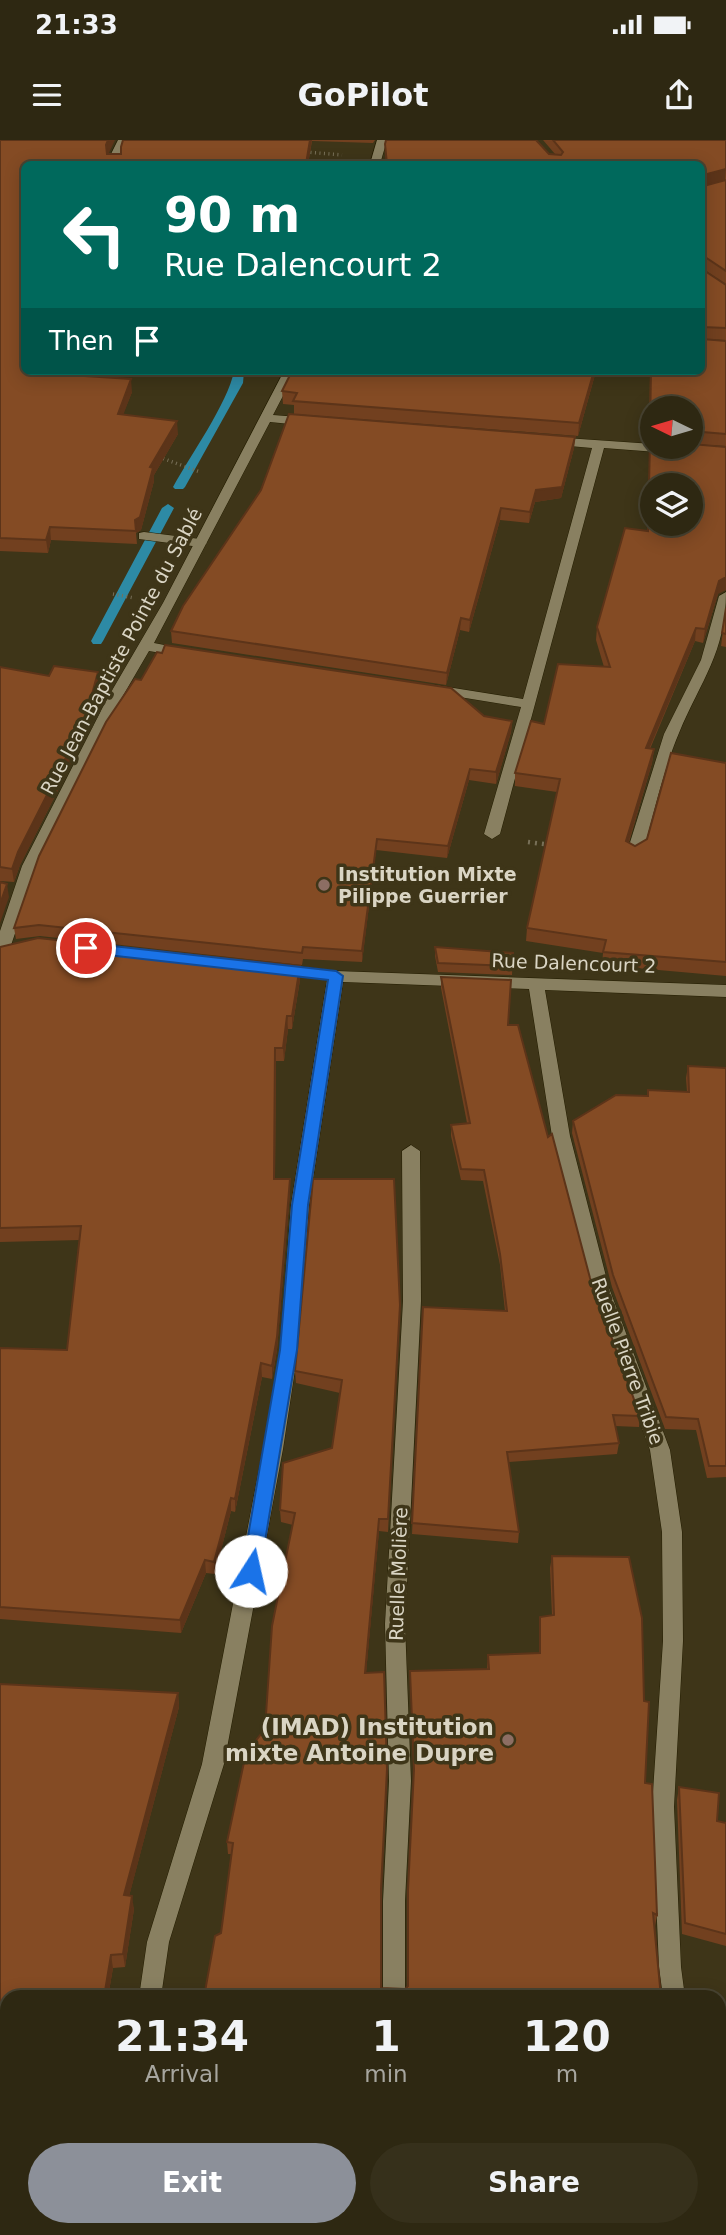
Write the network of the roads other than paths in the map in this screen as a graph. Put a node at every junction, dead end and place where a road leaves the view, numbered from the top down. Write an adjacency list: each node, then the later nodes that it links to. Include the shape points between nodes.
1 (123, 140): 3 (street)
2 (382, 140): 4 (street)
3 (114, 161)
4 (375, 161)
5 (288, 375): 6 (street, Rue Jean-Baptiste Pointe du Sablé)
6 (265, 418): 7 (street); 12 (street, Rue Jean-Baptiste Pointe du Sablé)
7 (321, 423)
8 (544, 440): 9 (street)
9 (599, 444): 10 (street); 17 (street)
10 (640, 447)
11 (144, 536): 12 (street)
12 (200, 543): 14 (street, Rue Jean-Baptiste Pointe du Sablé)
13 (726, 596): 19 (street, via 708,660 671,734)
14 (146, 646): 15 (street); 21 (street, Rue Jean-Baptiste Pointe du Sablé, via 85,755)
15 (205, 656)
16 (422, 687): 17 (street)
17 (529, 704): 18 (street)
18 (492, 834)
19 (635, 852)
20 (0, 888): 21 (street)
21 (21, 891): 22 (street, Rue Jean-Baptiste Pointe du Sablé)
22 (6, 950)
23 (258, 967): 24 (street, Rue Dalencourt 2)
24 (336, 976): 25 (street, Rue Dalencourt 2); 28 (street, via 300,1205 289,1350 266,1488 213,1764 158,1942)
25 (536, 982): 26 (street, Rue Dalencourt 2); 30 (street, Ruelle Pierre Tribie, via 561,1136 600,1288 660,1450 672,1532 673,1641 663,1807)
26 (726, 991)
27 (411, 1151): 29 (street, Ruelle Molière, via 412,1301 395,1624 400,1781)
28 (151, 1990)
29 (394, 1990)
30 (673, 1990)

